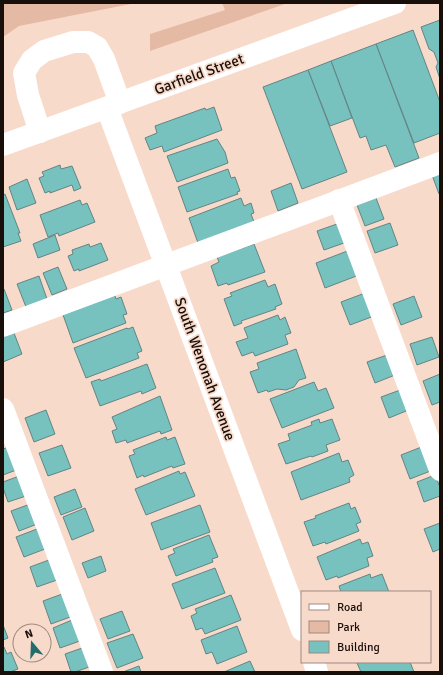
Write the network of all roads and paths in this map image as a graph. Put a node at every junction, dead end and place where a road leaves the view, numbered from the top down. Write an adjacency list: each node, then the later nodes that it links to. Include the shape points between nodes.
1 (395, 3): 2 (street, Garfield Street)
2 (114, 105): 3 (street, Garfield Street); 3 (street, via 104,59 97,47 88,42 73,42 44,51 32,60 24,73); 7 (street, South Wenonah Avenue)
3 (40, 132): 4 (street, Garfield Street)
4 (3, 146)
5 (440, 163): 6 (street)
6 (339, 200): 7 (street); 10 (street)
7 (166, 265): 8 (street); 11 (street, South Wenonah Avenue)
8 (3, 326)
9 (3, 409): 12 (street)
10 (440, 470)
11 (301, 627)
12 (102, 672)

